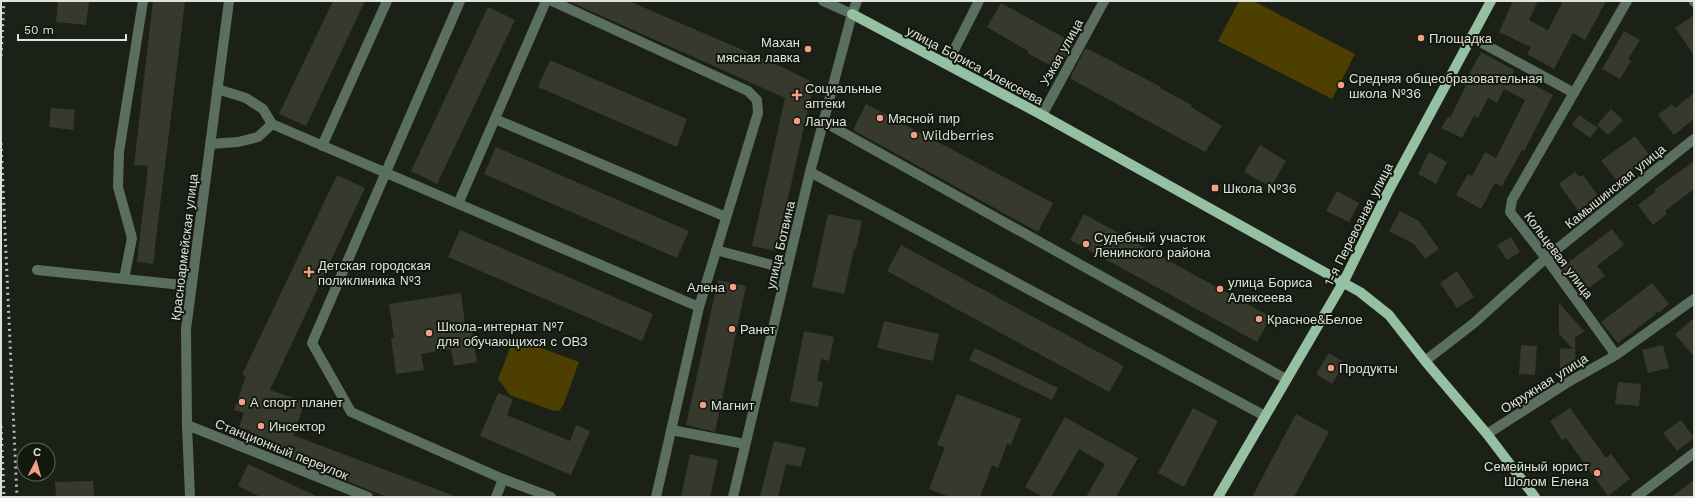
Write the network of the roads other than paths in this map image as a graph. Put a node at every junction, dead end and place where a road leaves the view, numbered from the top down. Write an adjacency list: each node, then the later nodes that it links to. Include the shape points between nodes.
1 (143, 1): 33 (street, via 119,152 118,187 132,238)
2 (229, 1): 16 (street, Красноармейская улица)
3 (387, 1): 24 (street)
4 (460, 1): 26 (street)
5 (546, 1): 19 (street)
6 (552, 1): 28 (street, via 748,91 757,100 758,113)
7 (823, 1): 13 (street, улица Бориса Алексеева)
8 (857, 1): 13 (street, улица Ботвина)
9 (979, 1): 15 (street)
10 (1104, 1): 18 (street, Узкая улица)
11 (1490, 1): 14 (main road, 1-я Перевозная улица)
12 (1627, 1): 17 (street, Кольцевая улица)
13 (852, 14): 15 (main road, улица Бориса Алексеева); 20 (street, улица Ботвина)
14 (1471, 37): 17 (street); 34 (main road, 1-я Перевозная улица, via 1387,194)
15 (947, 64): 18 (main road, улица Бориса Алексеева)
16 (218, 89): 21 (street, via 246,98 263,109); 23 (street, Красноармейская улица)
17 (1574, 93): 30 (street, Кольцевая улица, via 1512,200 1510,212)
18 (1042, 115): 34 (main road, улица Бориса Алексеева)
19 (495, 119): 27 (street); 28 (street)
20 (824, 122): 25 (street, улица Ботвина); 40 (street)
21 (272, 124): 23 (street, via 258,137 238,142); 24 (street)
22 (1694, 139): 30 (street, Камышинская улица)
23 (210, 144): 35 (street, Красноармейская улица)
24 (322, 146): 26 (street)
25 (810, 172): 31 (street, улица Ботвина); 41 (street)
26 (385, 173): 27 (street); 47 (street, via 312,343 352,412)
27 (458, 204): 37 (street)
28 (726, 217): 29 (street)
29 (716, 250): 31 (street); 37 (street)
30 (1546, 258): 38 (street, Кольцевая улица); 39 (street, Камышинская улица, via 1474,323)
31 (787, 269): 45 (street, улица Ботвина)
32 (37, 270): 33 (street)
33 (124, 279): 35 (street)
34 (1344, 281): 39 (main road, улица Бориса Алексеева, via 1389,315); 40 (main road, 1-я Перевозная улица)
35 (192, 286): 42 (street, Красноармейская улица, via 186,329)
36 (1694, 299): 38 (street)
37 (699, 307): 43 (street)
38 (1616, 355): 44 (street, Окружная улица)
39 (1425, 361): 44 (main road, улица Бориса Алексеева)
40 (1286, 379): 41 (main road, 1-я Перевозная улица)
41 (1265, 416): 54 (main road, 1-я Перевозная улица)
42 (186, 425): 48 (street, Красноармейская улица); 49 (street, Станционный переулок)
43 (671, 430): 45 (street); 52 (street)
44 (1487, 434): 55 (main road, улица Бориса Алексеева)
45 (745, 444): 53 (street, улица Ботвина)
46 (1694, 453): 56 (street)
47 (503, 479): 50 (street); 51 (street)
48 (190, 497)
49 (368, 497)
50 (496, 497)
51 (551, 497)
52 (656, 497)
53 (733, 497)
54 (1218, 497)
55 (1535, 497)
56 (1636, 497)

